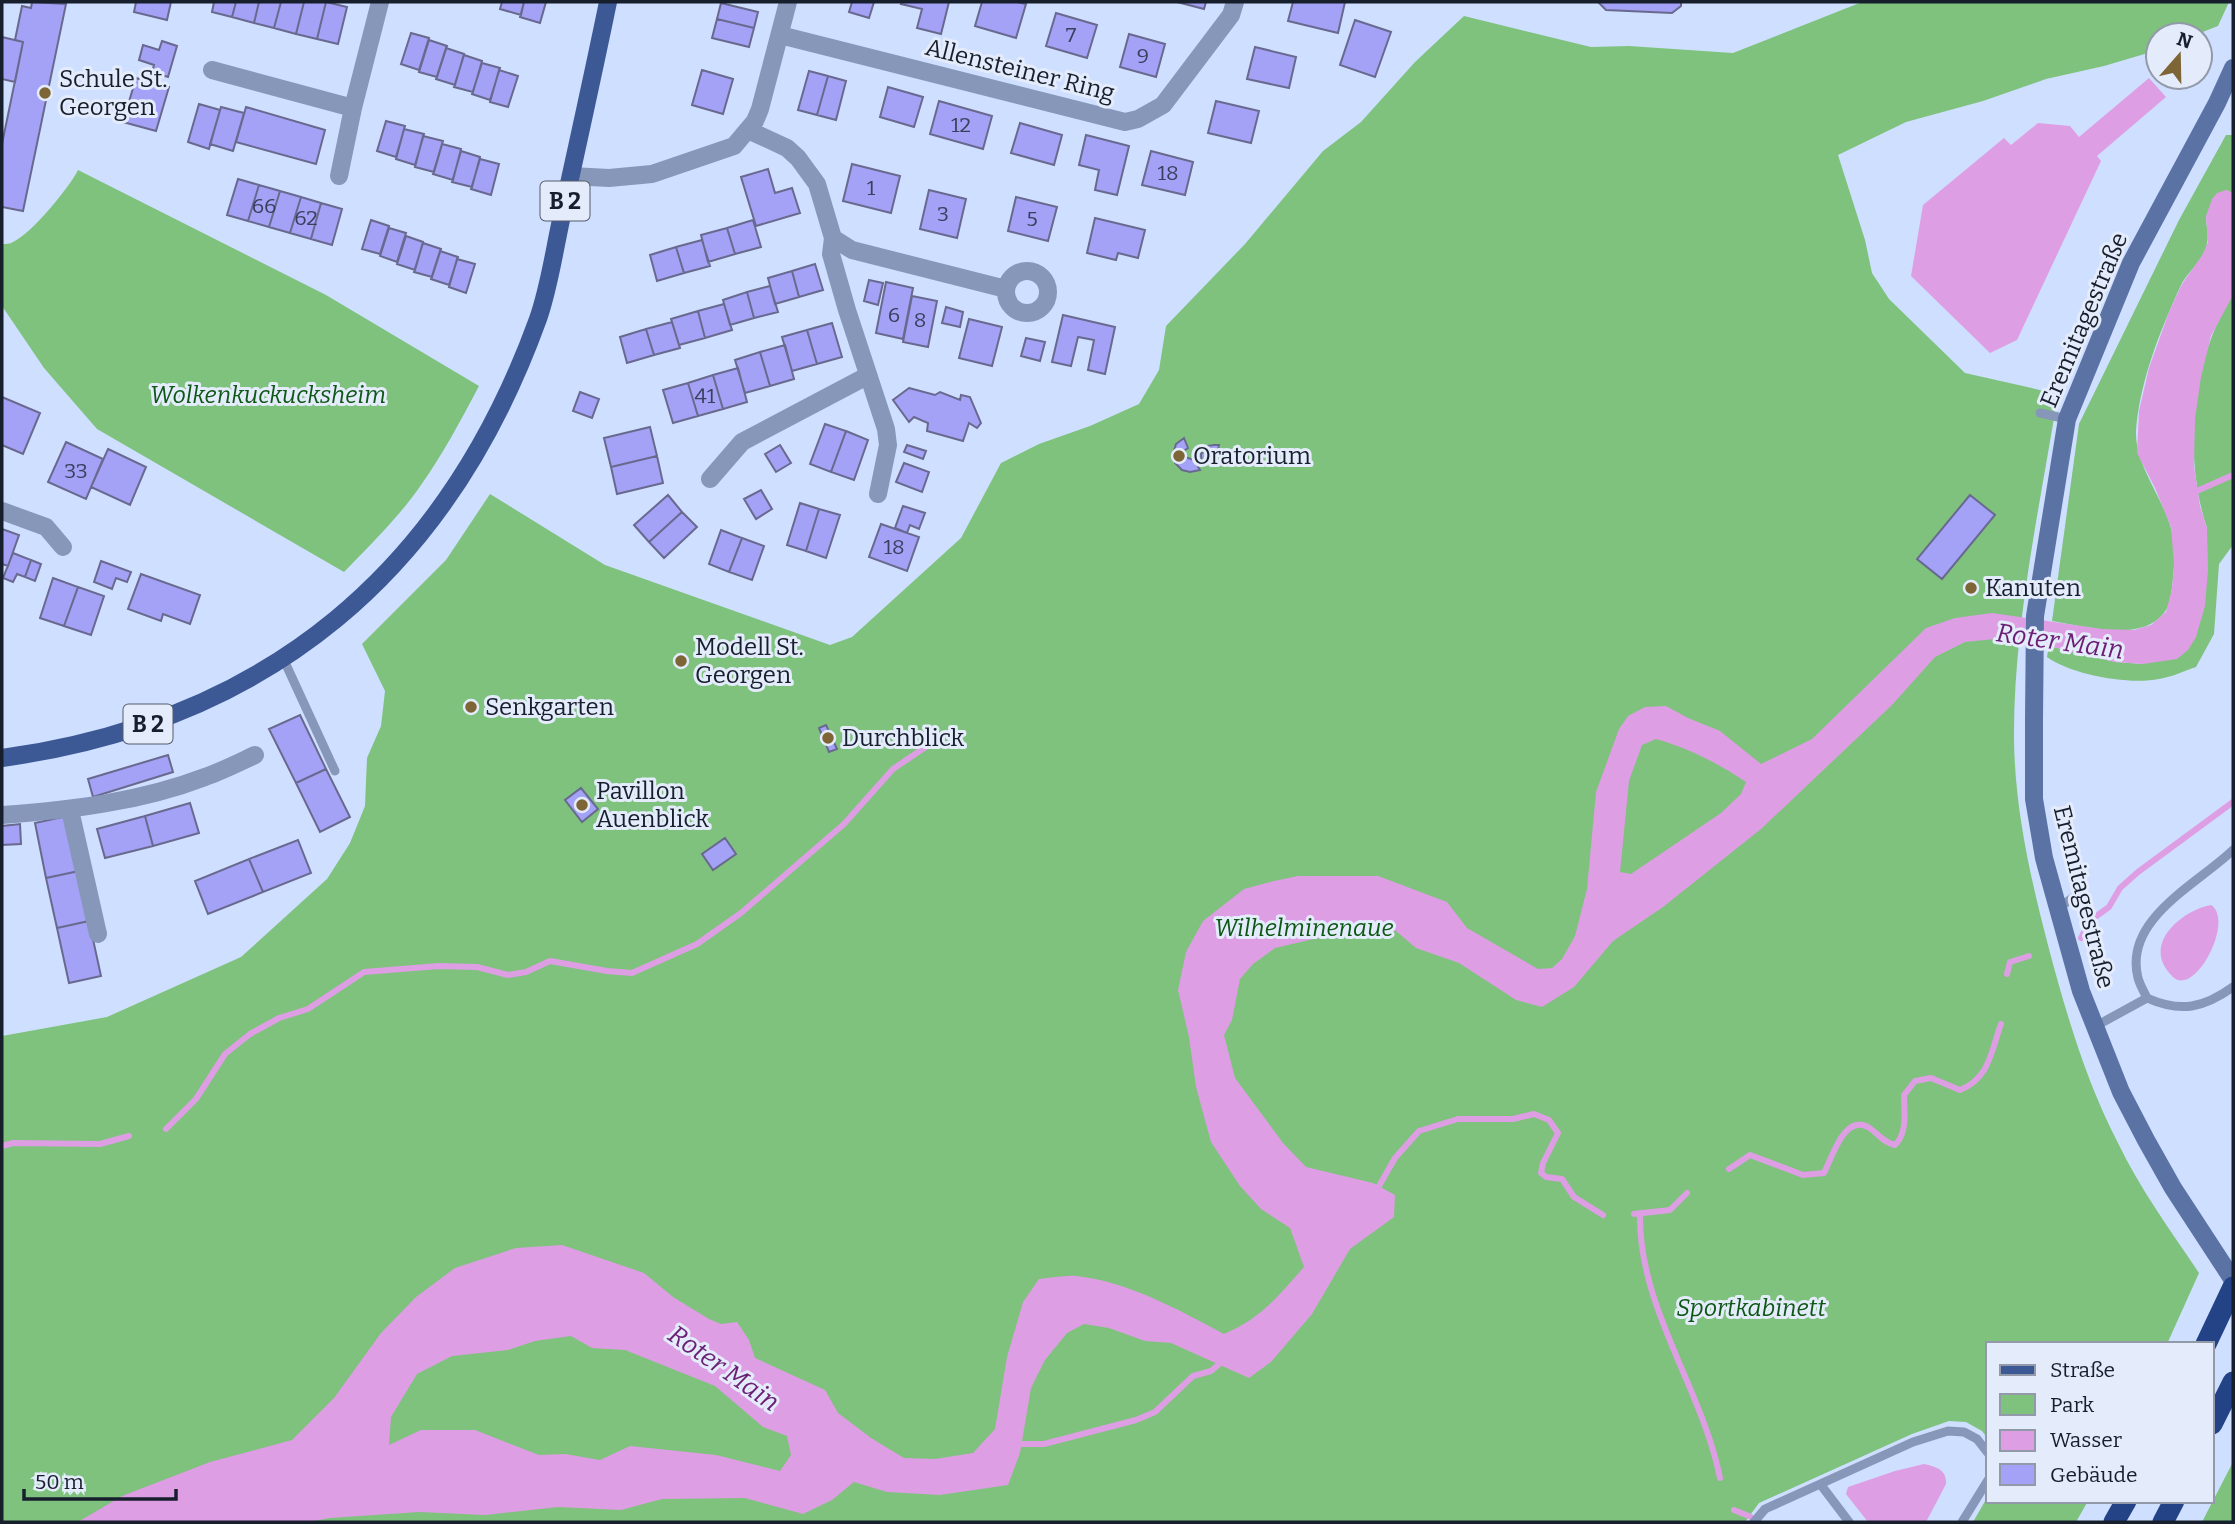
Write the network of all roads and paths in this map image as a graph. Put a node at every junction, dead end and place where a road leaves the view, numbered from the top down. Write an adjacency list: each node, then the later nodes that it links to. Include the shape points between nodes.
1 (380, 2): 8 (street)
2 (608, 2): 11 (main road, B 2)
3 (788, 2): 5 (street)
4 (1235, 2): 5 (street, Allensteiner Ring, via 1231,15 1163,104 1138,120 1125,121)
5 (780, 35): 9 (street, via 760,109)
6 (2233, 68): 16 (street, Eremitagestraße, via 2131,263)
7 (212, 70): 8 (street)
8 (353, 108): 10 (street)
9 (748, 130): 11 (street, via 734,146 652,174); 12 (street, via 774,140 798,158 817,184)
10 (339, 176)
11 (571, 176): 21 (main road, B 2, via 539,316 480,446 439,512 392,567 345,613)
12 (833, 238): 13 (street, via 852,250); 14 (street, via 831,254)
13 (1006, 289)
14 (867, 376): 17 (street, via 742,442); 18 (street, via 888,445)
15 (2040, 413): 16 (lane)
16 (2067, 419): 29 (street, Eremitagestraße, via 2035,616 2034,799)
17 (710, 479)
18 (878, 494)
19 (2, 511): 20 (street, via 46,527)
20 (63, 547)
21 (283, 659): 23 (main road, B 2, via 250,680 126,733 56,751); 24 (lane)
22 (255, 755): 25 (street, via 204,778)
23 (2, 758)
24 (334, 771)
25 (70, 810): 26 (street); 30 (street)
26 (2, 815)
27 (2233, 850): 32 (lane, via 2158,912 2144,933 2136,955 2138,978)
28 (2081, 892): 29 (lane)
29 (2057, 909): 33 (street, Eremitagestraße)
30 (99, 934)
31 (2233, 987): 32 (lane, via 2213,1001 2190,1007 2164,1006)
32 (2147, 998): 33 (lane)
33 (2094, 1027): 34 (street, Eremitagestraße, via 2120,1092 2146,1140)
34 (2233, 1280)
35 (2233, 1287): 36 (highway)
36 (2207, 1342)
37 (2233, 1382): 38 (highway)
38 (2214, 1420)
39 (1986, 1450): 41 (lane, via 1964,1432 1948,1431 1913,1442)
40 (1986, 1483): 46 (lane)
41 (1821, 1485): 44 (lane, via 1765,1509); 45 (lane)
42 (2125, 1503): 47 (highway)
43 (2173, 1503): 48 (highway)
44 (1754, 1522)
45 (1849, 1522)
46 (1962, 1522)
47 (2114, 1522)
48 (2163, 1522)

